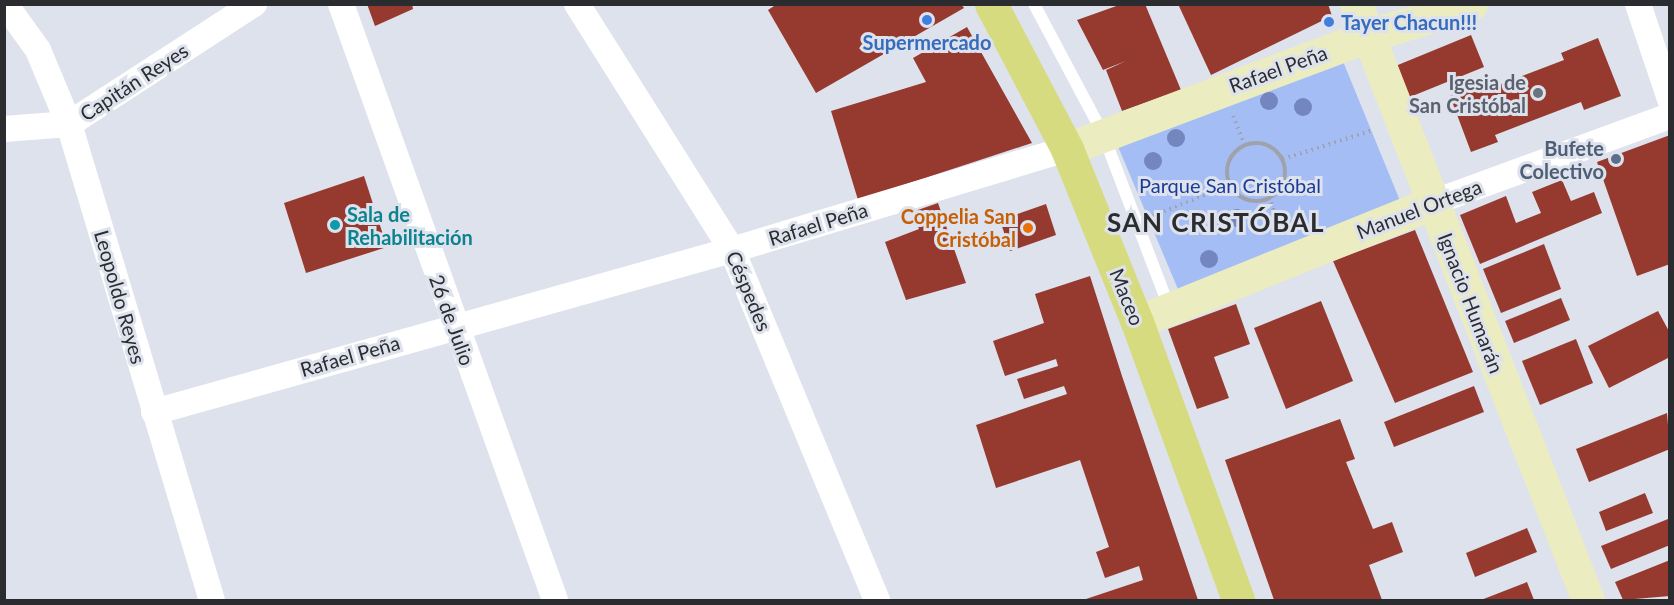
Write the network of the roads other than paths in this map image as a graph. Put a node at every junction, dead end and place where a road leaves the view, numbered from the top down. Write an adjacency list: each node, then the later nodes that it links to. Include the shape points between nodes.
1 (5, 4): 13 (street, Leopoldo Reyes, via 38,50)
2 (254, 4): 13 (street, Capitán Reyes)
3 (341, 4): 21 (street, 26 de Julio)
4 (578, 4): 18 (street, Céspedes)
5 (991, 4): 16 (main road, Maceo)
6 (1034, 4): 15 (lane)
7 (1356, 4): 10 (street, Ignacio Humarán)
8 (1471, 4): 10 (street, Rafael Peña)
9 (1638, 4): 11 (street)
10 (1368, 36): 15 (street, Rafael Peña); 17 (street, Ignacio Humarán)
11 (1670, 99)
12 (1670, 116): 17 (street, Manuel Ortega)
13 (69, 124): 14 (street, Capitán Reyes); 22 (street, Leopoldo Reyes)
14 (4, 129)
15 (1103, 134): 16 (street, Rafael Peña); 19 (lane)
16 (1067, 149): 18 (street, Rafael Peña); 20 (main road, Maceo)
17 (1432, 203): 19 (street, Manuel Ortega); 27 (street, Ignacio Humarán)
18 (732, 250): 21 (street, Rafael Peña); 25 (street, Céspedes)
19 (1170, 308): 20 (street, Manuel Ortega)
20 (1137, 322): 26 (main road, Maceo)
21 (454, 327): 22 (street, Rafael Peña); 24 (street, 26 de Julio)
22 (154, 412): 23 (street, Leopoldo Reyes)
23 (212, 600)
24 (555, 600)
25 (877, 600)
26 (1238, 600)
27 (1587, 600)

